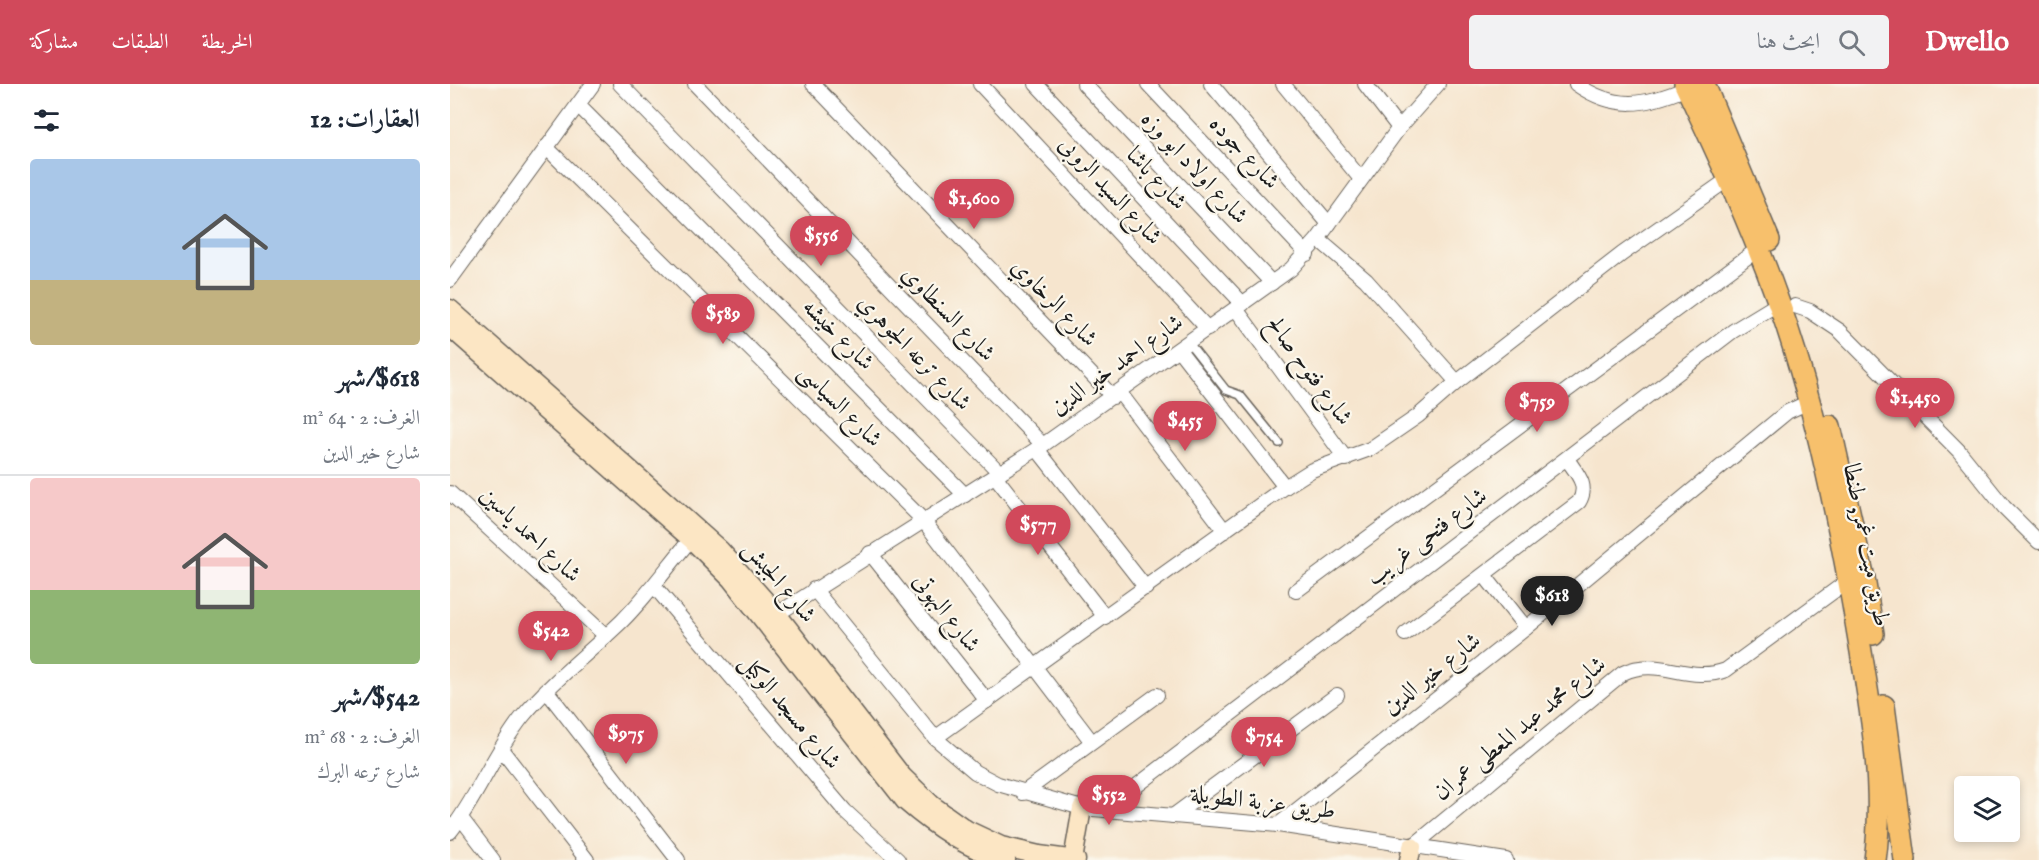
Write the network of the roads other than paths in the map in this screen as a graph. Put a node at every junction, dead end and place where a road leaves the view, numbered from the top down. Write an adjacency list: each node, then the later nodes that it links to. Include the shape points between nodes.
1 (593, 84): 15 (street)
2 (620, 84): 39 (street, شارع ترعه الجوهري)
3 (695, 84): 36 (street, شارع السنطاوي)
4 (813, 84): 33 (street, شارع الرخاوي)
5 (980, 84): 30 (street, شارع السيد الروبى)
6 (1036, 84): 27 (street, شارع باشا)
7 (1084, 84): 25 (street, شارع اولاد ابو وزه)
8 (1148, 84): 23 (street, شارع جوده)
9 (1211, 84): 20 (street)
10 (1283, 84): 18 (street)
11 (1365, 84): 16 (street)
12 (1576, 84): 14 (street, via 1604,100 1629,104 1658,99)
13 (1436, 85): 16 (street, شارع احمد خير الدين)
14 (1692, 85): 19 (main road, طريق ميت غمر, طنطا); 26 (main road, طريق ميت غمر, طنطا)
15 (578, 105): 17 (street); 42 (street, شارع خيشه)
16 (1399, 128): 18 (street, شارع احمد خير الدين)
17 (546, 147): 24 (street); 43 (street, شارع السياسى)
18 (1360, 178): 20 (street, شارع احمد خير الدين)
19 (1727, 180): 22 (main road, طريق ميت غمر, طنطا); 32 (street, via 1622,254)
20 (1329, 224): 21 (street, شارع احمد خير الدين)
21 (1318, 239): 23 (street, شارع احمد خير الدين); 32 (street, via 1366,280)
22 (1758, 249): 26 (main road, طريق ميت غمر, طنطا); 53 (street)
23 (1307, 254): 25 (street, شارع احمد خير الدين)
24 (450, 280)
25 (1272, 283): 27 (street, شارع احمد خير الدين)
26 (1787, 304): 34 (main road, طريق ميت غمر, طنطا); 38 (street, شارع فتحى غريب, via 1733,331); 46 (street, via 1810,311 1839,331 1959,451 2004,507); 84 (main road, طريق ميت غمر, طنطا, via 1824,400 1864,578)
27 (1239, 307): 30 (street, شارع احمد خير الدين); 37 (street, شارع فتوح صالح)
28 (450, 309): 45 (main road, شارع الجيش)
29 (450, 327): 45 (main road, شارع الجيش)
30 (1208, 329): 31 (street, شارع احمد خير الدين)
31 (1184, 346): 33 (street, شارع احمد خير الدين); 35 (lane, via 1226,390 1240,395); 40 (street)
32 (1457, 382): 37 (street, via 1418,416 1370,449)
33 (1116, 395): 36 (street, شارع احمد خير الدين); 44 (street, شارع الرخاوي)
34 (1809, 402): 49 (main road, طريق ميت غمر, طنطا); 56 (street, شارع خير الدين, via 1787,412)
35 (1279, 443)
36 (1040, 447): 39 (street, شارع احمد خير الدين); 51 (street, شارع السنطاوي)
37 (1346, 459): 40 (street, via 1312,470)
38 (1568, 459): 48 (street, via 1584,486 1579,502); 69 (street, شارع فتحى غريب)
39 (998, 474): 42 (street, شارع احمد خير الدين); 54 (street, شارع ترعه الجوهري)
40 (1285, 487): 44 (street)
41 (450, 493): 58 (street, شارع احمد ياسين)
42 (965, 495): 43 (street, شارع احمد خير الدين)
43 (923, 520): 47 (street, شارع احمد خير الدين); 59 (street, شارع السياسى)
44 (1225, 531): 51 (street)
45 (695, 535): 50 (street); 55 (main road, شارع الجيش, via 731,579)
46 (2039, 542)
47 (870, 553): 52 (street, شارع احمد خير الدين); 63 (street, شارع البهوتى)
48 (1484, 575): 56 (street); 57 (street)
49 (1849, 580): 75 (street, شارع محمد عبد المعطى عمران, via 1726,670 1702,676 1638,666 1623,673); 83 (main road, طريق ميت غمر, طنطا, via 1871,712 1879,830)
50 (654, 586): 58 (street); 79 (street, شارع مسجد الوكيل, via 845,811)
51 (1146, 588): 54 (street)
52 (814, 589): 55 (street, شارع احمد خير الدين); 64 (street, طريق عزبة الطويلة)
53 (1296, 591)
54 (1105, 617): 59 (street)
55 (772, 618): 74 (main road, شارع الجيش, via 889,784 922,816)
56 (1527, 628): 72 (street, شارع خير الدين)
57 (1405, 634)
58 (606, 636): 60 (street)
59 (1035, 667): 63 (street); 65 (street, شارع السياسى)
60 (546, 690): 66 (street); 78 (street)
61 (1157, 695): 65 (street)
62 (1337, 695): 70 (street)
63 (987, 702): 64 (street)
64 (935, 738): 67 (street, طريق عزبة الطويلة, via 975,772)
65 (1092, 742): 67 (street)
66 (501, 749): 71 (street); 77 (street)
67 (1023, 793): 68 (street, طريق عزبة الطويلة)
68 (1082, 808): 69 (street, طريق عزبة الطويلة); 81 (main road)
69 (1105, 810): 70 (street, طريق عزبة الطويلة)
70 (1173, 816): 72 (street, طريق عزبة الطويلة)
71 (461, 818): 73 (street); 76 (street)
72 (1278, 825): 75 (street, طريق عزبة الطويلة)
73 (450, 832)
74 (964, 836): 80 (main road, شارع الجيش); 81 (main road, شارع الجيش)
75 (1410, 853): 82 (street, طريق عزبة الطويلة)
76 (493, 860)
77 (587, 860)
78 (678, 860)
79 (898, 860)
80 (1006, 860)
81 (1074, 860)
82 (1506, 860)
83 (1875, 860)
84 (1905, 860)

